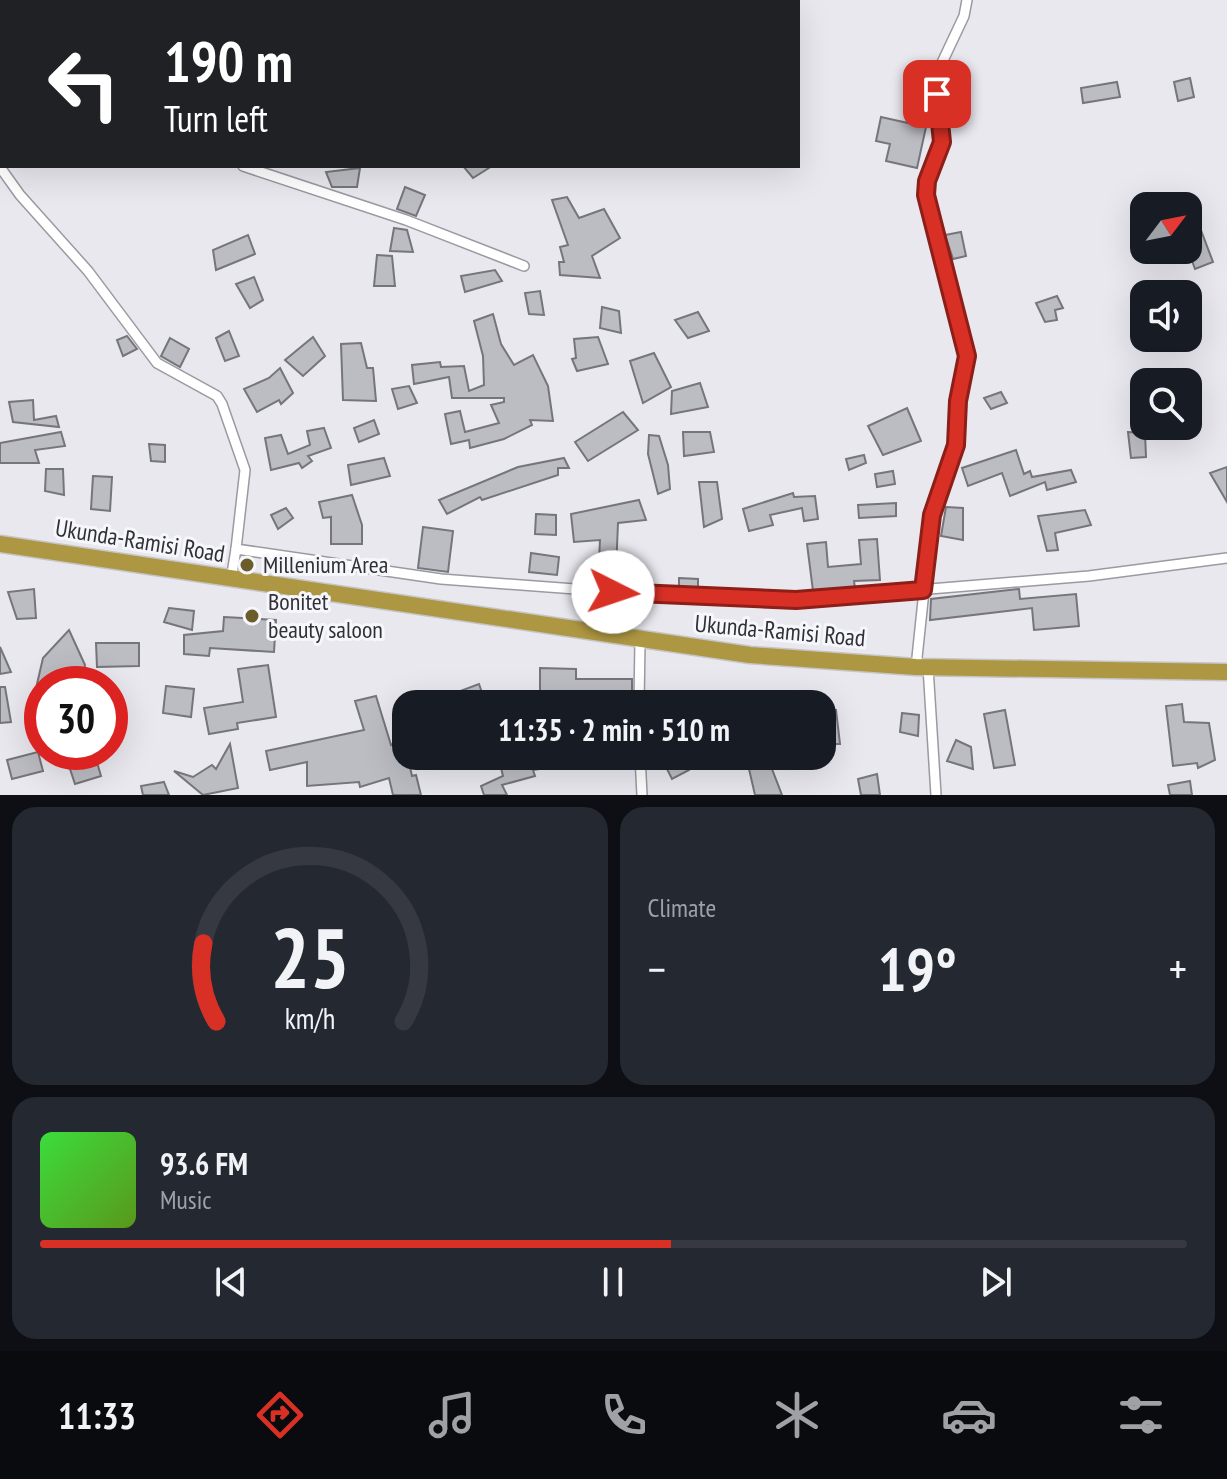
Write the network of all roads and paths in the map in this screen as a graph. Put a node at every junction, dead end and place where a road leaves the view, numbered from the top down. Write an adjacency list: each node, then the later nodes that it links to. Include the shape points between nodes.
1 (967, 0): 11 (street, via 939,69 942,142 926,195 967,356 956,445 932,515)
2 (0, 23): 3 (street)
3 (0, 50)
4 (1, 168): 8 (street, via 157,363 217,396 222,404 245,470)
5 (249, 168): 6 (street)
6 (524, 266)
7 (0, 544): 10 (highway, Ukunda-Ramisi Road)
8 (236, 549): 10 (street); 11 (street, via 441,579 642,594 796,600)
9 (1227, 558): 11 (street)
10 (231, 580): 12 (highway, Ukunda-Ramisi Road)
11 (923, 590): 13 (street)
12 (640, 641): 13 (highway, Ukunda-Ramisi Road); 15 (street)
13 (922, 667): 14 (highway, Ukunda-Ramisi Road); 18 (street)
14 (1227, 672)
15 (639, 690)
16 (641, 770): 17 (street)
17 (642, 795)
18 (936, 795)

